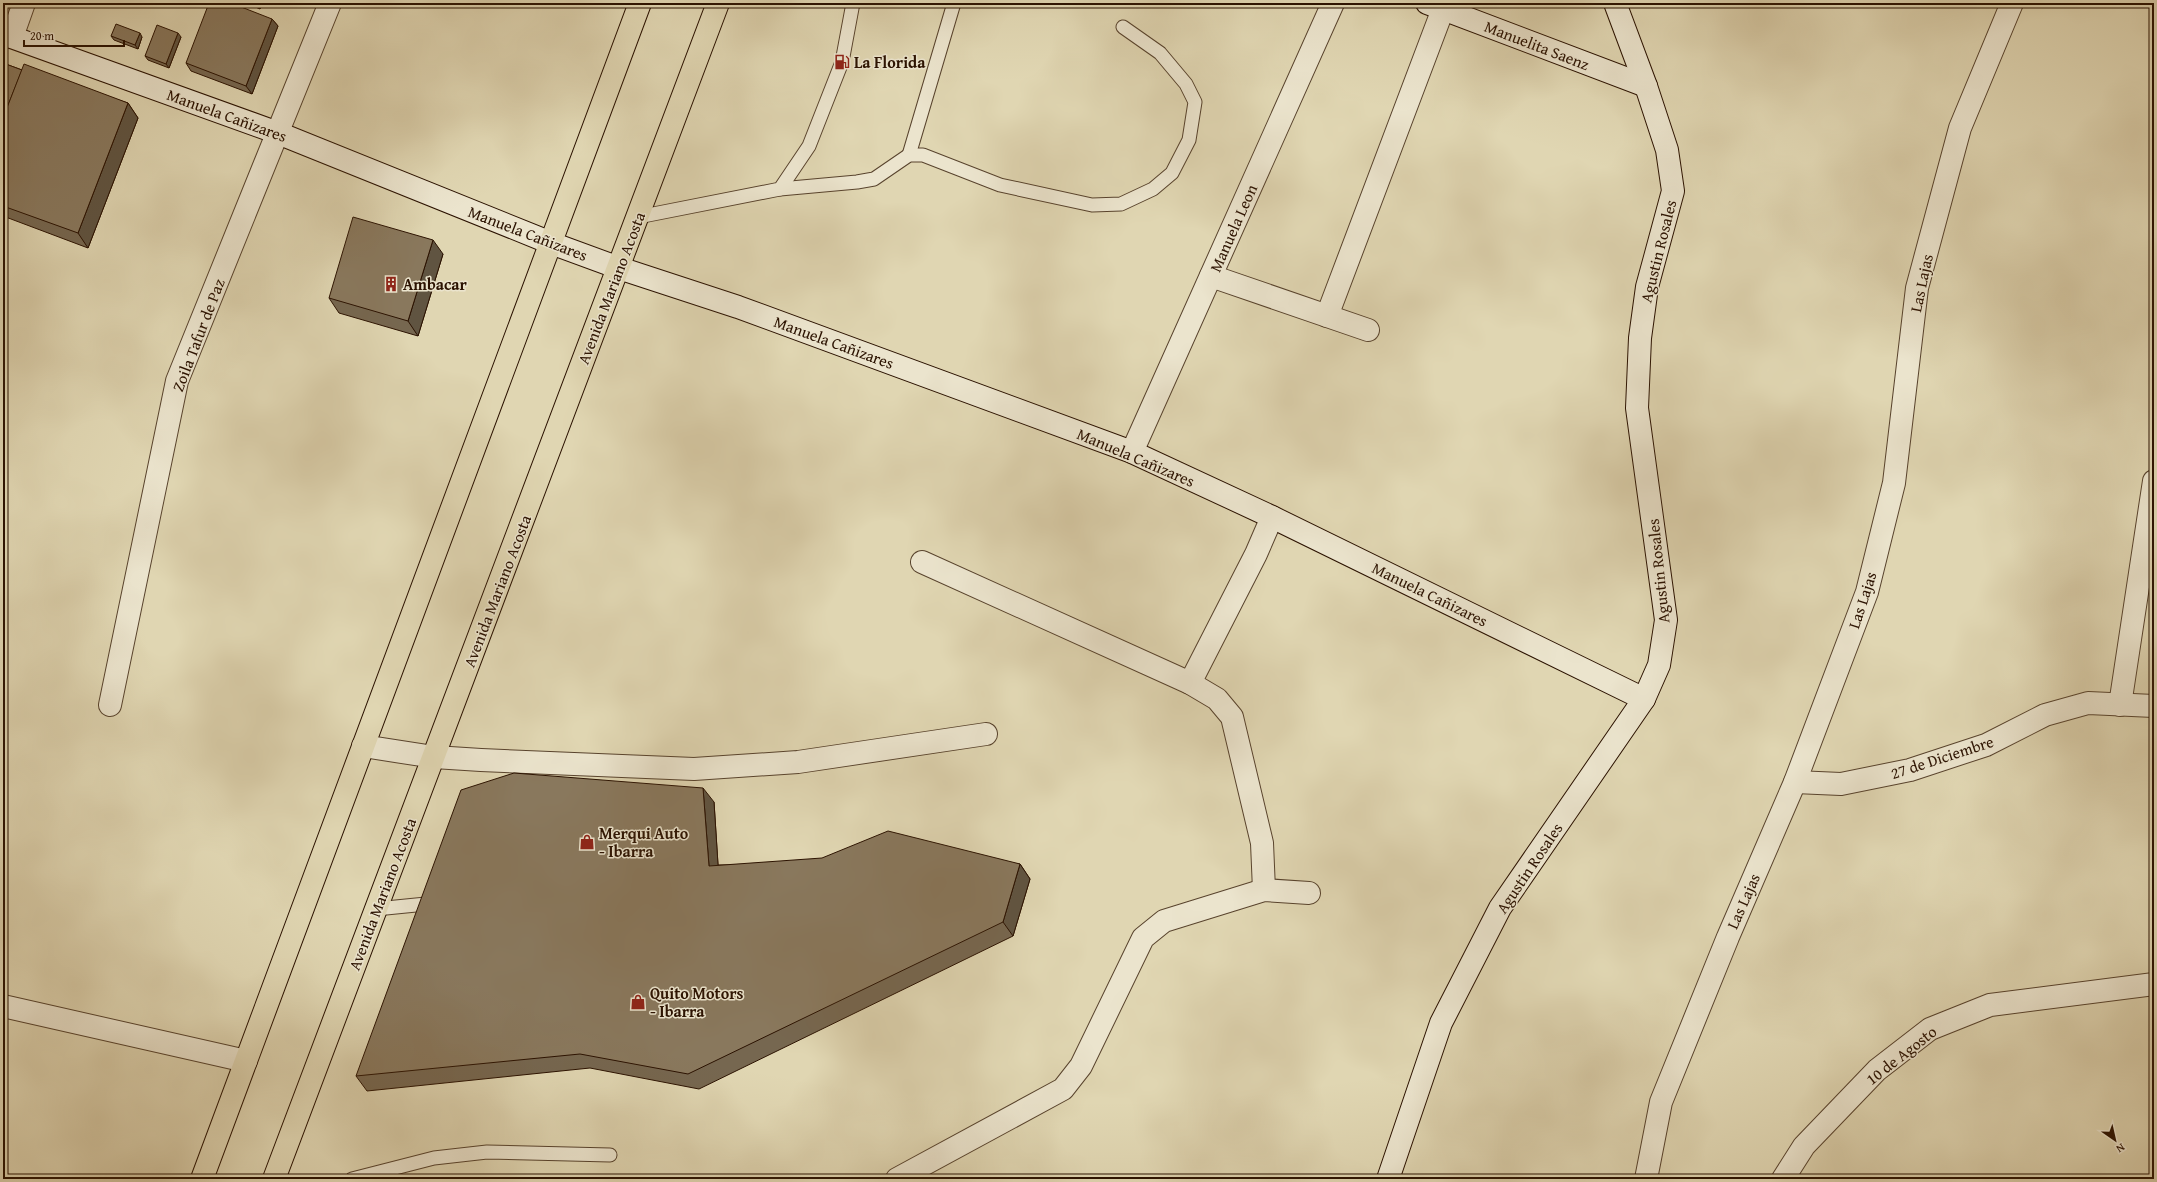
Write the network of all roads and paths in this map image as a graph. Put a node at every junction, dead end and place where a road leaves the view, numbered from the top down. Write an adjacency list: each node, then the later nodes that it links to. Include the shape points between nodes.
1 (24, 3): 12 (street)
2 (330, 3): 14 (street, Zoila Tafur de Paz)
3 (640, 3): 18 (highway)
4 (718, 3): 17 (highway, Avenida Mariano Acosta)
5 (853, 3): 16 (lane, via 842,62 809,146)
6 (954, 3): 15 (lane)
7 (1333, 3): 20 (street, Manuela Leon)
8 (1615, 3): 13 (street, Agustin Rosales)
9 (2012, 3): 35 (street, Las Lajas, via 1960,128 1917,288 1894,483 1867,592)
10 (1435, 6): 13 (street, Manuelita Saenz); 21 (street)
11 (1123, 27): 15 (lane, via 1160,53 1186,84 1195,102 1189,140 1172,173 1153,189 1121,204 1092,205 1000,185 923,155)
12 (7, 36): 14 (street, Manuela Cañizares)
13 (1646, 86): 28 (street, Agustin Rosales, via 1668,150 1673,191 1647,287 1640,338 1637,408 1666,620 1659,665)
14 (278, 133): 18 (street, Manuela Cañizares); 29 (street, Zoila Tafur de Paz, via 177,381)
15 (909, 155): 16 (lane, via 874,179)
16 (780, 189): 17 (lane)
17 (638, 217): 19 (highway, Avenida Mariano Acosta)
18 (551, 243): 19 (street, Manuela Cañizares); 33 (highway)
19 (619, 268): 23 (street, Manuela Cañizares, via 738,307); 34 (highway, Avenida Mariano Acosta)
20 (1211, 276): 21 (street); 23 (street, Manuela Leon)
21 (1327, 316): 22 (street)
22 (1368, 330)
23 (1132, 452): 25 (street, Manuela Cañizares)
24 (2154, 481): 30 (street)
25 (1272, 517): 27 (street, via 1256,554); 28 (street, Manuela Cañizares)
26 (922, 562): 27 (street)
27 (1190, 683): 36 (street, via 1217,699 1232,717 1262,843)
28 (1644, 698): 48 (street, Agustin Rosales, via 1500,908 1441,1023)
29 (110, 705)
30 (2120, 705): 31 (street, 27 de Diciembre); 35 (street, 27 de Diciembre, via 2088,703 2045,715 1986,745 1910,770 1841,784)
31 (2154, 706)
32 (986, 734): 34 (street, via 798,762 694,769)
33 (363, 746): 34 (street); 42 (highway)
34 (434, 757): 39 (highway, Avenida Mariano Acosta)
35 (1795, 782): 49 (street, Las Lajas, via 1728,937 1662,1102)
36 (1264, 890): 37 (street); 47 (street, via 1164,921 1143,938 1081,1066 1063,1089)
37 (1309, 893)
38 (446, 902): 39 (lane)
39 (376, 909): 45 (highway, Avenida Mariano Acosta)
40 (2154, 984): 50 (street, 10 de Agosto, via 1990,1006 1930,1028 1877,1070 1804,1146)
41 (3, 1006): 42 (street)
42 (246, 1061): 44 (highway)
43 (610, 1155): 46 (lane, via 487,1152 434,1158)
44 (202, 1179)
45 (274, 1179)
46 (352, 1179)
47 (897, 1179)
48 (1388, 1179)
49 (1646, 1179)
50 (1783, 1179)

